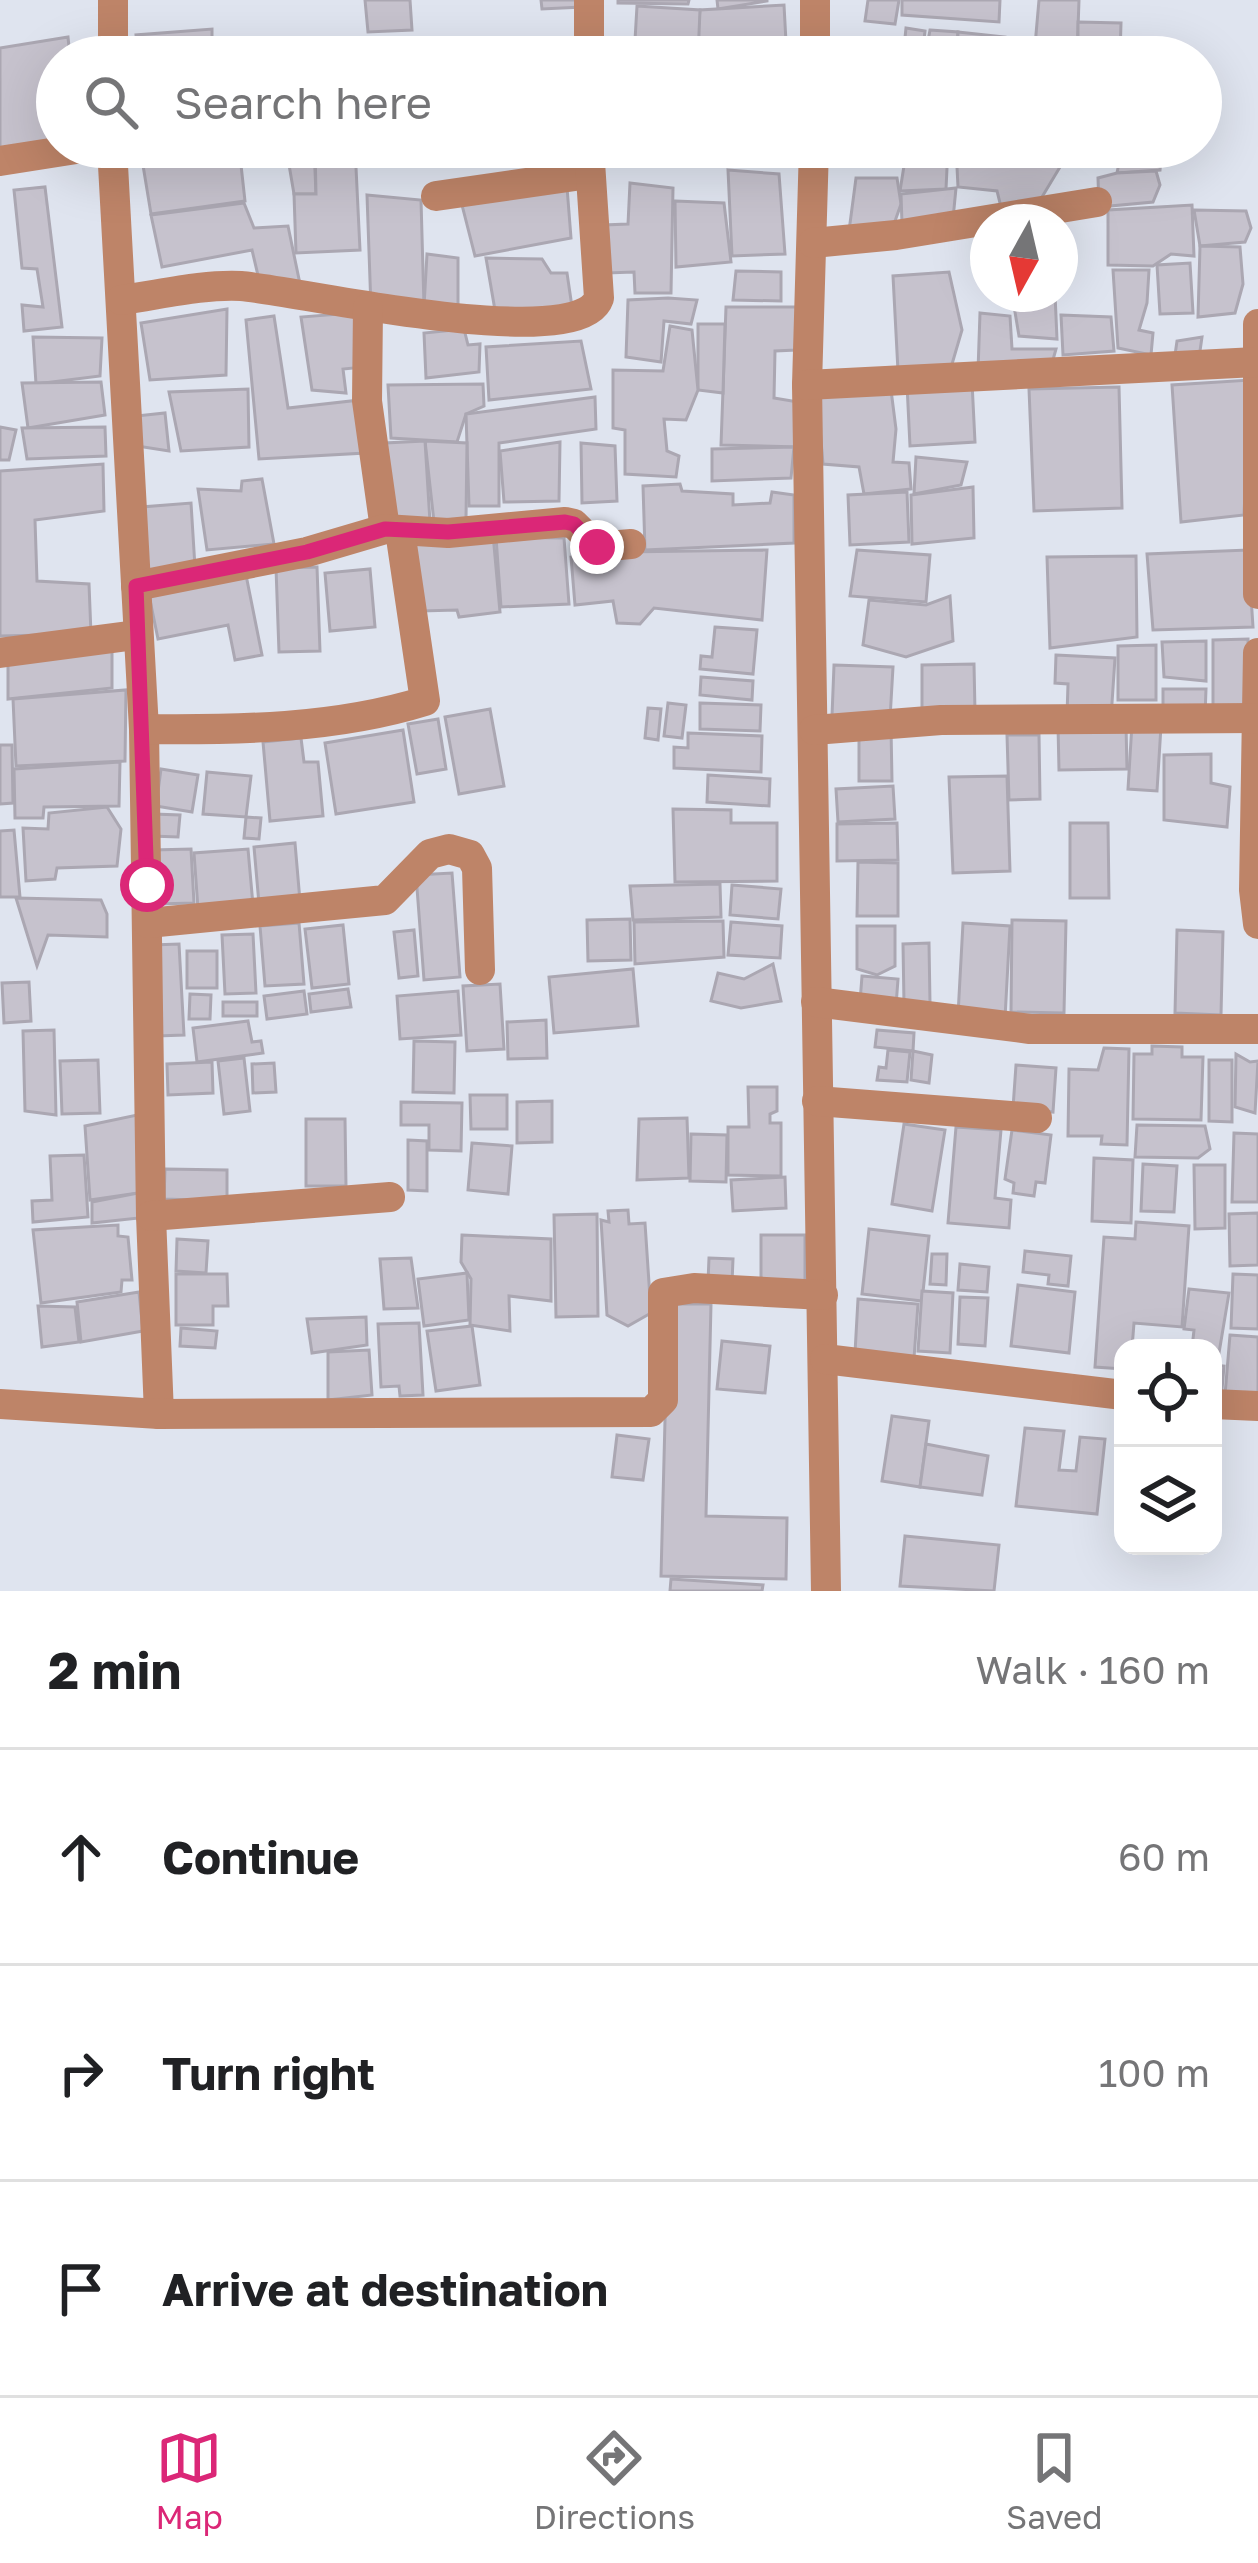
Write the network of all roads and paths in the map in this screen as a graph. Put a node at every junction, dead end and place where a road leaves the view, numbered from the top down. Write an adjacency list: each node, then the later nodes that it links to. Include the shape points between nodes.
1 (113, 0): 4 (street)
2 (589, 0): 5 (street)
3 (815, 0): 6 (street)
4 (112, 36)
5 (589, 36)
6 (815, 36)
7 (36, 155): 8 (street)
8 (0, 161)
9 (113, 168): 16 (street)
10 (558, 168): 13 (street)
11 (590, 168): 17 (street, via 599,298 592,310 519,322)
12 (814, 168): 15 (street)
13 (436, 196)
14 (1097, 202): 15 (street)
15 (813, 244): 20 (street)
16 (121, 300): 17 (street, via 236,286); 23 (street)
17 (368, 308): 21 (street, via 367,401)
18 (1258, 324): 19 (street)
19 (1256, 362): 20 (street); 24 (street)
20 (807, 385): 30 (street)
21 (393, 530): 22 (street, via 565,522 597,547); 23 (street); 29 (street, via 425,701 245,730)
22 (631, 544)
23 (136, 586): 25 (street)
24 (1258, 594)
25 (136, 635): 26 (street); 29 (street)
26 (0, 653)
27 (1258, 653): 28 (street)
28 (1257, 718): 30 (street, via 941,720); 32 (street)
29 (144, 729): 31 (street)
30 (814, 730): 34 (street)
31 (148, 923): 33 (street, via 385,900 430,854 460,850 477,868); 39 (street)
32 (1258, 924)
33 (480, 970)
34 (816, 1002): 35 (street, via 1030,1029); 36 (street)
35 (1258, 1029)
36 (817, 1101): 37 (street); 40 (street)
37 (1037, 1118)
38 (390, 1197): 39 (street)
39 (151, 1216): 46 (street)
40 (824, 1295): 41 (street); 46 (street, via 664,1293 663,1400 651,1412)
41 (826, 1359): 42 (street); 47 (street)
42 (1114, 1394)
43 (0, 1404): 46 (street)
44 (1222, 1404): 45 (street)
45 (1258, 1406)
46 (159, 1414)
47 (826, 1591)

